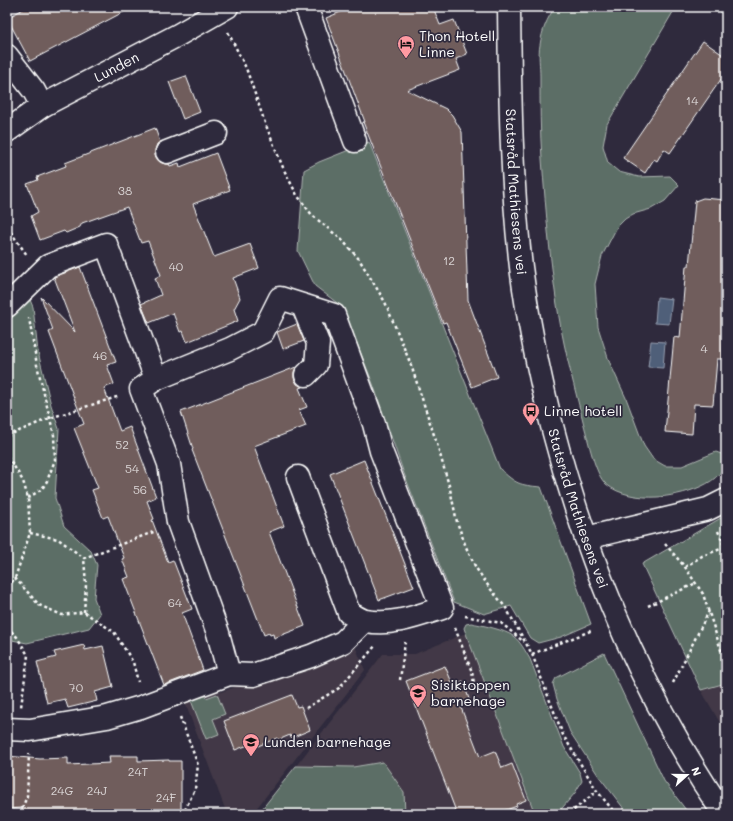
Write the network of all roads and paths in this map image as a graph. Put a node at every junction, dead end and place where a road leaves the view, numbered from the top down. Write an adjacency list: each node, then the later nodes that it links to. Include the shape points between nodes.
1 (306, 7): 8 (street)
2 (509, 7): 25 (street, Statsråd Mathiesens vei, via 516,222 530,326 560,455)
3 (227, 18): 5 (street, Lunden, via 178,35); 41 (path, via 265,123 297,195 312,215 342,240 358,259 385,302 414,372 466,547 476,568 506,608)
4 (7, 56): 5 (street, via 34,91)
5 (42, 106): 6 (street, Lunden)
6 (7, 131)
7 (216, 133): 9 (street)
8 (355, 141)
9 (167, 152)
10 (7, 227): 11 (path)
11 (40, 274): 12 (street); 16 (street, via 48,266 106,244)
12 (23, 290): 13 (street); 17 (path)
13 (7, 306)
14 (303, 306): 15 (street, via 318,343 316,365); 16 (street, via 280,298 263,332); 34 (street, via 334,315 381,450)
15 (306, 375)
16 (148, 384): 17 (path); 23 (street, via 169,464)
17 (50, 418): 18 (path); 21 (path, via 55,460 48,481 42,489)
18 (7, 436)
19 (7, 457): 21 (path, via 23,481)
20 (298, 478): 37 (street, via 349,613)
21 (28, 498): 24 (path)
22 (726, 500): 25 (street, via 708,509)
23 (178, 522): 28 (path); 44 (street, via 218,633)
24 (30, 533): 28 (path, via 58,538); 30 (path)
25 (586, 538): 57 (street, Statsråd Mathiesens vei, via 615,615 650,689 694,768)
26 (663, 542): 29 (path)
27 (726, 547): 29 (path, via 702,556)
28 (84, 558): 36 (path)
29 (685, 567): 31 (path)
30 (15, 578): 32 (path); 36 (path, via 39,605 62,615)
31 (696, 583): 33 (path); 35 (path)
32 (7, 588)
33 (648, 606)
34 (445, 610): 38 (street); 41 (path, via 501,623); 47 (path, via 472,672 474,683)
35 (709, 611): 43 (path, via 722,653); 46 (path)
36 (84, 612): 49 (path, via 114,632 133,662)
37 (364, 621): 38 (street); 44 (street, via 342,642 311,656 254,675)
38 (396, 621): 45 (path, via 404,650); 50 (path, via 339,688)
39 (7, 627): 51 (path, via 28,655)
40 (593, 630): 42 (path)
41 (526, 644): 42 (path)
42 (532, 654): 52 (path, via 563,735)
43 (726, 658)
44 (229, 674): 48 (street)
45 (400, 680)
46 (672, 685)
47 (469, 690)
48 (172, 696): 49 (street); 54 (path, via 198,765 195,789)
49 (141, 707): 51 (street, via 107,717)
50 (306, 708)
51 (18, 730): 53 (path, via 27,796)
52 (597, 791): 55 (path); 56 (path)
53 (20, 814)
54 (183, 814)
55 (569, 814)
56 (616, 814)
57 (724, 814)

